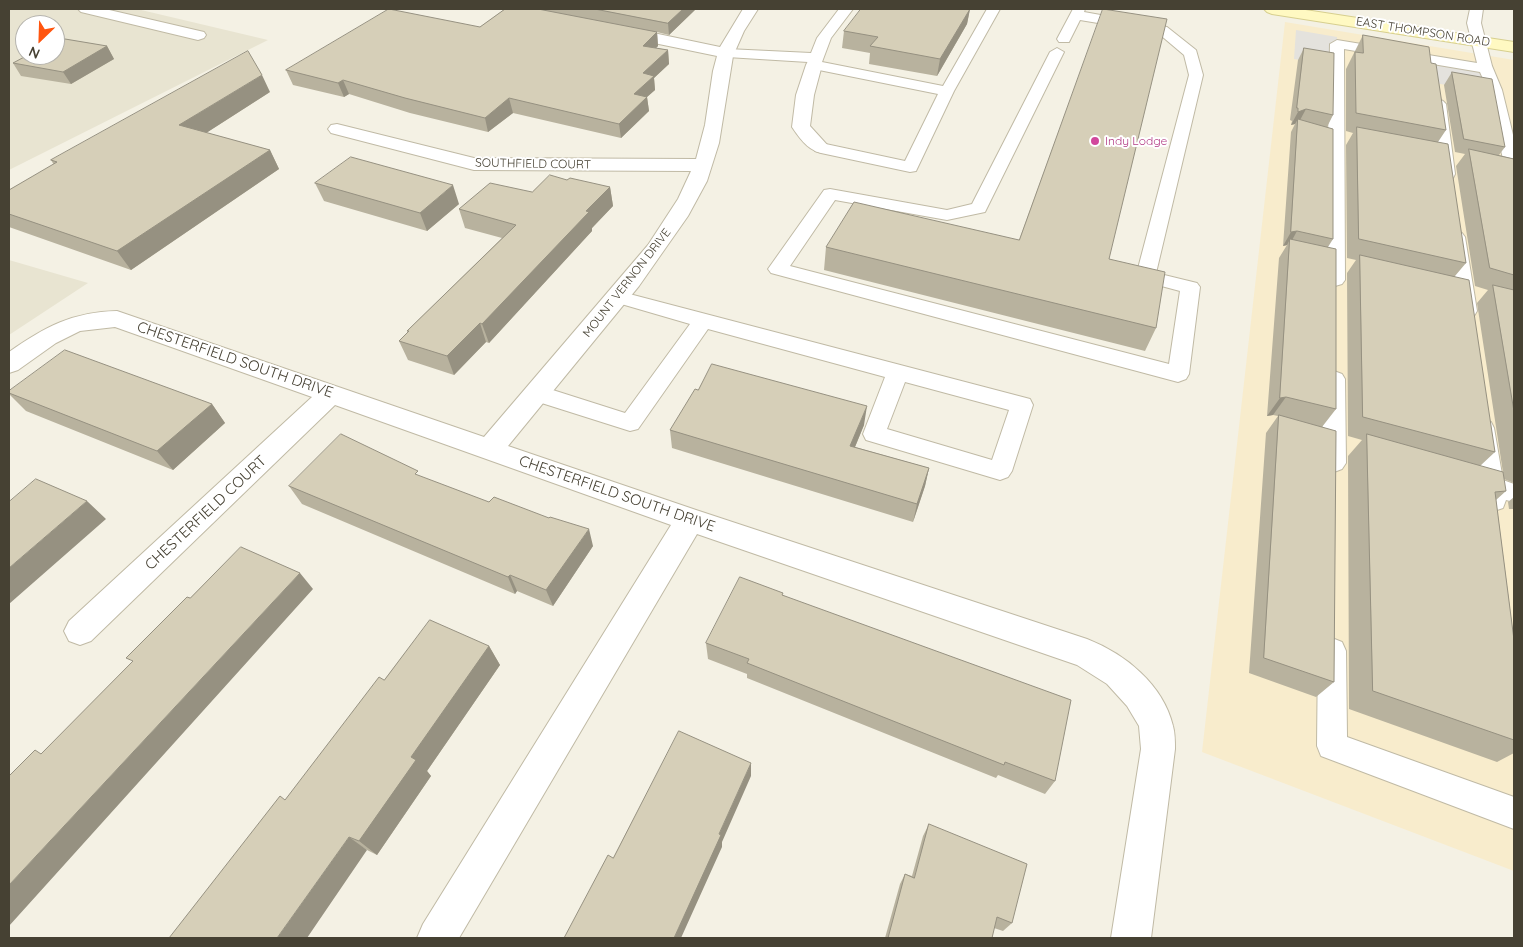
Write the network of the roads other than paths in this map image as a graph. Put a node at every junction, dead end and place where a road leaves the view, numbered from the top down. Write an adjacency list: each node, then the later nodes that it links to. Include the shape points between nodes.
1 (86, 9): 11 (street)
2 (750, 9): 14 (street, MOUNT VERNON DRIVE)
3 (846, 9): 16 (lane, via 824,38)
4 (993, 9): 18 (lane)
5 (1272, 9): 12 (main road, EAST THOMPSON ROAD)
6 (1077, 12): 6 (lane, via 1162,30 1191,53 1196,75 1146,276 1190,288 1178,374 778,269 830,194 947,215 979,208)
7 (1475, 16): 8 (main road, EAST THOMPSON ROAD); 9 (main road, EAST THOMPSON ROAD); 12 (lane)
8 (1456, 20)
9 (1490, 26)
10 (604, 28): 14 (street)
11 (198, 35)
12 (1479, 41): 13 (main road, EAST THOMPSON ROAD); 17 (lane)
13 (1514, 47)
14 (727, 52): 16 (lane); 21 (street, MOUNT VERNON DRIVE)
15 (1431, 60): 17 (lane); 25 (lane, via 1337,44); 27 (lane)
16 (815, 62): 18 (lane); 20 (street, via 805,95 801,128)
17 (1486, 69): 23 (lane, via 1495,90)
18 (947, 90): 20 (lane, via 910,167)
19 (337, 129): 21 (street, SOUTHFIELD COURT, via 474,164)
20 (821, 148)
21 (703, 165): 24 (street, MOUNT VERNON DRIVE, via 671,228)
22 (1497, 168): 23 (lane)
23 (1514, 172)
24 (618, 297): 26 (lane); 31 (street, MOUNT VERNON DRIVE)
25 (1335, 300)
26 (703, 321): 30 (lane); 31 (lane, via 630,424)
27 (1470, 331)
28 (1335, 357): 36 (lane)
29 (9, 364): 32 (street, CHESTERFIELD SOUTH DRIVE, via 52,334 83,321 117,319)
30 (898, 372): 30 (lane, via 1022,404 1000,471 874,434)
31 (537, 393): 34 (street, MOUNT VERNON DRIVE)
32 (331, 394): 34 (street, CHESTERFIELD SOUTH DRIVE); 42 (street, CHESTERFIELD COURT)
33 (1481, 409): 37 (lane)
34 (490, 449): 39 (street, CHESTERFIELD SOUTH DRIVE)
35 (1454, 476): 37 (lane)
36 (1334, 482)
37 (1492, 487): 38 (lane); 40 (lane)
38 (1514, 493)
39 (690, 520): 44 (street); 45 (street, CHESTERFIELD SOUTH DRIVE, via 1087,654 1119,673 1151,713 1158,749)
40 (1497, 524)
41 (1332, 629): 43 (lane, via 1332,746)
42 (80, 631)
43 (1514, 812)
44 (438, 938)
45 (1131, 938)

